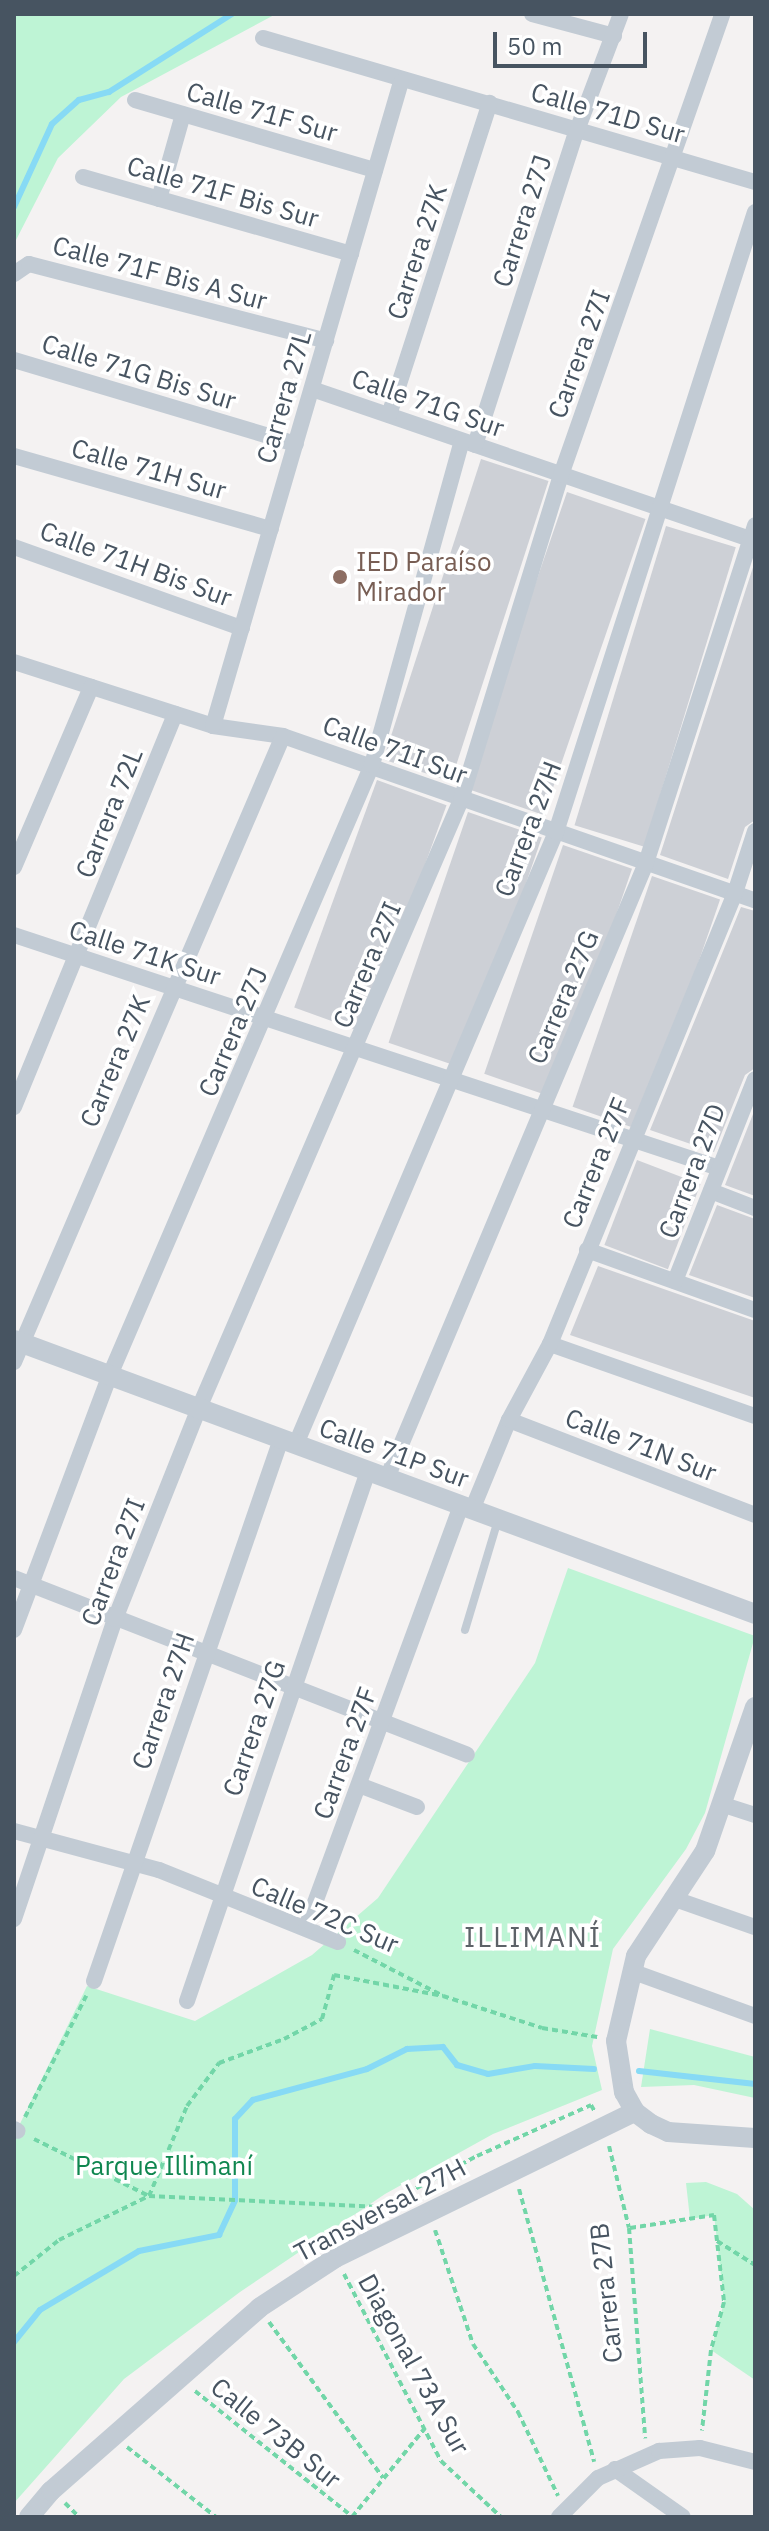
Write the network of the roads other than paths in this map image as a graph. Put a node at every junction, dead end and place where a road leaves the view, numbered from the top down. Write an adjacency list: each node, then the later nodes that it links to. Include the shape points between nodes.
1 (532, 14): 4 (street)
2 (621, 14): 4 (street, Carrera 27J)
3 (722, 14): 11 (street, Carrera 27I)
4 (614, 36): 10 (street, Carrera 27J)
5 (263, 38): 6 (street, Calle 71D Sur)
6 (401, 82): 8 (street, Calle 71D Sur); 12 (street, Carrera 27L)
7 (135, 100): 9 (street, Calle 71F Sur)
8 (490, 103): 10 (street, Calle 71D Sur); 22 (street, Carrera 27K)
9 (183, 114): 12 (street, Calle 71F Sur); 15 (street)
10 (576, 133): 11 (street, Calle 71D Sur); 23 (street, Carrera 27J)
11 (675, 157): 14 (street, Calle 71D Sur); 26 (street, Carrera 27I)
12 (375, 170): 17 (street, Carrera 27L)
13 (83, 177): 15 (street, Calle 71F Bis Sur)
14 (755, 182)
15 (159, 199): 17 (street, Calle 71F Bis Sur)
16 (755, 212): 27 (street, Carrera 27H)
17 (351, 254): 19 (street, Carrera 27L)
18 (14, 274): 19 (street, Calle 71F Bis A Sur, via 29,264)
19 (326, 341): 21 (street, Carrera 27L)
20 (14, 360): 24 (street, Calle 71G Bis Sur)
21 (312, 389): 22 (street, Calle 71G Sur); 24 (street, Carrera 27L)
22 (389, 415): 23 (street, Calle 71G Sur)
23 (468, 443): 26 (street, Calle 71G Sur); 37 (street, Carrera 27J)
24 (296, 444): 28 (street, Carrera 27L)
25 (14, 456): 28 (street, Calle 71H Sur)
26 (561, 475): 27 (street, Calle 71G Sur); 38 (street, Carrera 27I)
27 (659, 507): 29 (street, Calle 71G Sur); 40 (street, Carrera 27H)
28 (271, 529): 31 (street, Carrera 27L)
29 (753, 535): 41 (street, Carrera 27G)
30 (14, 547): 31 (street, Calle 71H Bis Sur)
31 (242, 628): 35 (street, Carrera 27L)
32 (14, 662): 33 (street, Calle 71I Sur)
33 (91, 687): 34 (street, Calle 71I Sur); 42 (street)
34 (175, 714): 35 (street, Calle 71I Sur); 46 (street, Carrera 72L)
35 (213, 726): 36 (street, Calle 71I Sur)
36 (283, 736): 37 (street, Calle 71I Sur); 47 (street, Carrera 27K)
37 (372, 765): 38 (street, Calle 71I Sur); 48 (street, Carrera 27J)
38 (461, 800): 40 (street, Calle 71I Sur); 49 (street, Carrera 27I)
39 (755, 831): 43 (street, Carrera 27F)
40 (556, 832): 41 (street, Calle 71I Sur); 50 (street, Carrera 27H)
41 (646, 863): 43 (street, Calle 71I Sur); 53 (street, Carrera 27G)
42 (14, 867)
43 (735, 893): 44 (street, Calle 71I Sur); 54 (street, Carrera 27F)
44 (755, 900)
45 (14, 935): 46 (street, Calle 71K Sur)
46 (76, 956): 47 (street, Calle 71K Sur); 52 (street, Carrera 72L)
47 (172, 987): 48 (street, Calle 71K Sur); 61 (street, Carrera 27K)
48 (266, 1018): 49 (street, Calle 71K Sur); 64 (street, Carrera 27J)
49 (358, 1048): 50 (street, Calle 71K Sur); 65 (street, Carrera 27I)
50 (450, 1079): 53 (street, Calle 71K Sur); 68 (street, Carrera 27H)
51 (755, 1079): 55 (street, Carrera 27D)
52 (14, 1107)
53 (541, 1109): 54 (street, Calle 71K Sur); 69 (street, Carrera 27G)
54 (631, 1139): 55 (street, Calle 71K Sur); 58 (street, Carrera 27F)
55 (716, 1167): 56 (street, Carrera 27D)
56 (711, 1191): 57 (street); 59 (street, Carrera 27D)
57 (755, 1208)
58 (587, 1250): 59 (street); 62 (street, Carrera 27F)
59 (675, 1281): 60 (street)
60 (755, 1310)
61 (18, 1341): 63 (street, Carrera 27K); 64 (street, Calle 71P Sur)
62 (550, 1344): 66 (street); 67 (street, Carrera 27F)
63 (14, 1362)
64 (110, 1375): 65 (street, Calle 71P Sur); 73 (street, Carrera 27J)
65 (199, 1408): 68 (street, Calle 71P Sur); 75 (street, Carrera 27I)
66 (755, 1416)
67 (509, 1420): 70 (street, Carrera 27F); 71 (street, Calle 71N Sur)
68 (288, 1441): 69 (street, Calle 71P Sur); 78 (street, Carrera 27H)
69 (377, 1474): 70 (street, Calle 71P Sur); 79 (street, Carrera 27G)
70 (467, 1508): 72 (street, Calle 71P Sur); 81 (street, Carrera 27F)
71 (755, 1515)
72 (498, 1519): 74 (street, Calle 71P Sur); 77 (lane)
73 (22, 1582): 75 (street); 76 (street, Carrera 27J)
74 (755, 1614)
75 (115, 1619): 78 (street); 88 (street, Carrera 27I)
76 (14, 1630)
77 (465, 1630)
78 (204, 1653): 79 (street); 89 (street, Carrera 27H)
79 (293, 1687): 81 (street); 91 (street, Carrera 27G)
80 (754, 1714): 84 (street)
81 (382, 1722): 82 (street); 83 (street, Carrera 27F)
82 (467, 1755)
83 (359, 1785): 85 (street); 93 (street, Carrera 27F)
84 (724, 1805): 86 (street); 90 (street, via 705,1851)
85 (417, 1807)
86 (755, 1815)
87 (14, 1831): 88 (street, Calle 72C Sur)
88 (42, 1837): 89 (street, Calle 72C Sur); 92 (street, Carrera 27I)
89 (134, 1863): 91 (street, Calle 72C Sur); 97 (street, Carrera 27H)
90 (672, 1898): 94 (street); 96 (street)
91 (223, 1899): 93 (street, Calle 72C Sur); 98 (street, Carrera 27G)
92 (14, 1919)
93 (306, 1927): 95 (street, Calle 72C Sur)
94 (755, 1927)
95 (338, 1942)
96 (631, 1971): 99 (street); 100 (street, via 616,2041 620,2079)
97 (94, 1981)
98 (187, 2001)
99 (755, 2016)
100 (635, 2112): 101 (street, via 668,2132); 106 (street, Transversal 27H, via 335,2258 259,2308 112,2435)
101 (755, 2138)
102 (755, 2462): 103 (street, via 700,2448 647,2456)
103 (615, 2469): 104 (street, via 598,2478); 105 (street)
104 (562, 2514)
105 (673, 2514)
106 (29, 2517)

